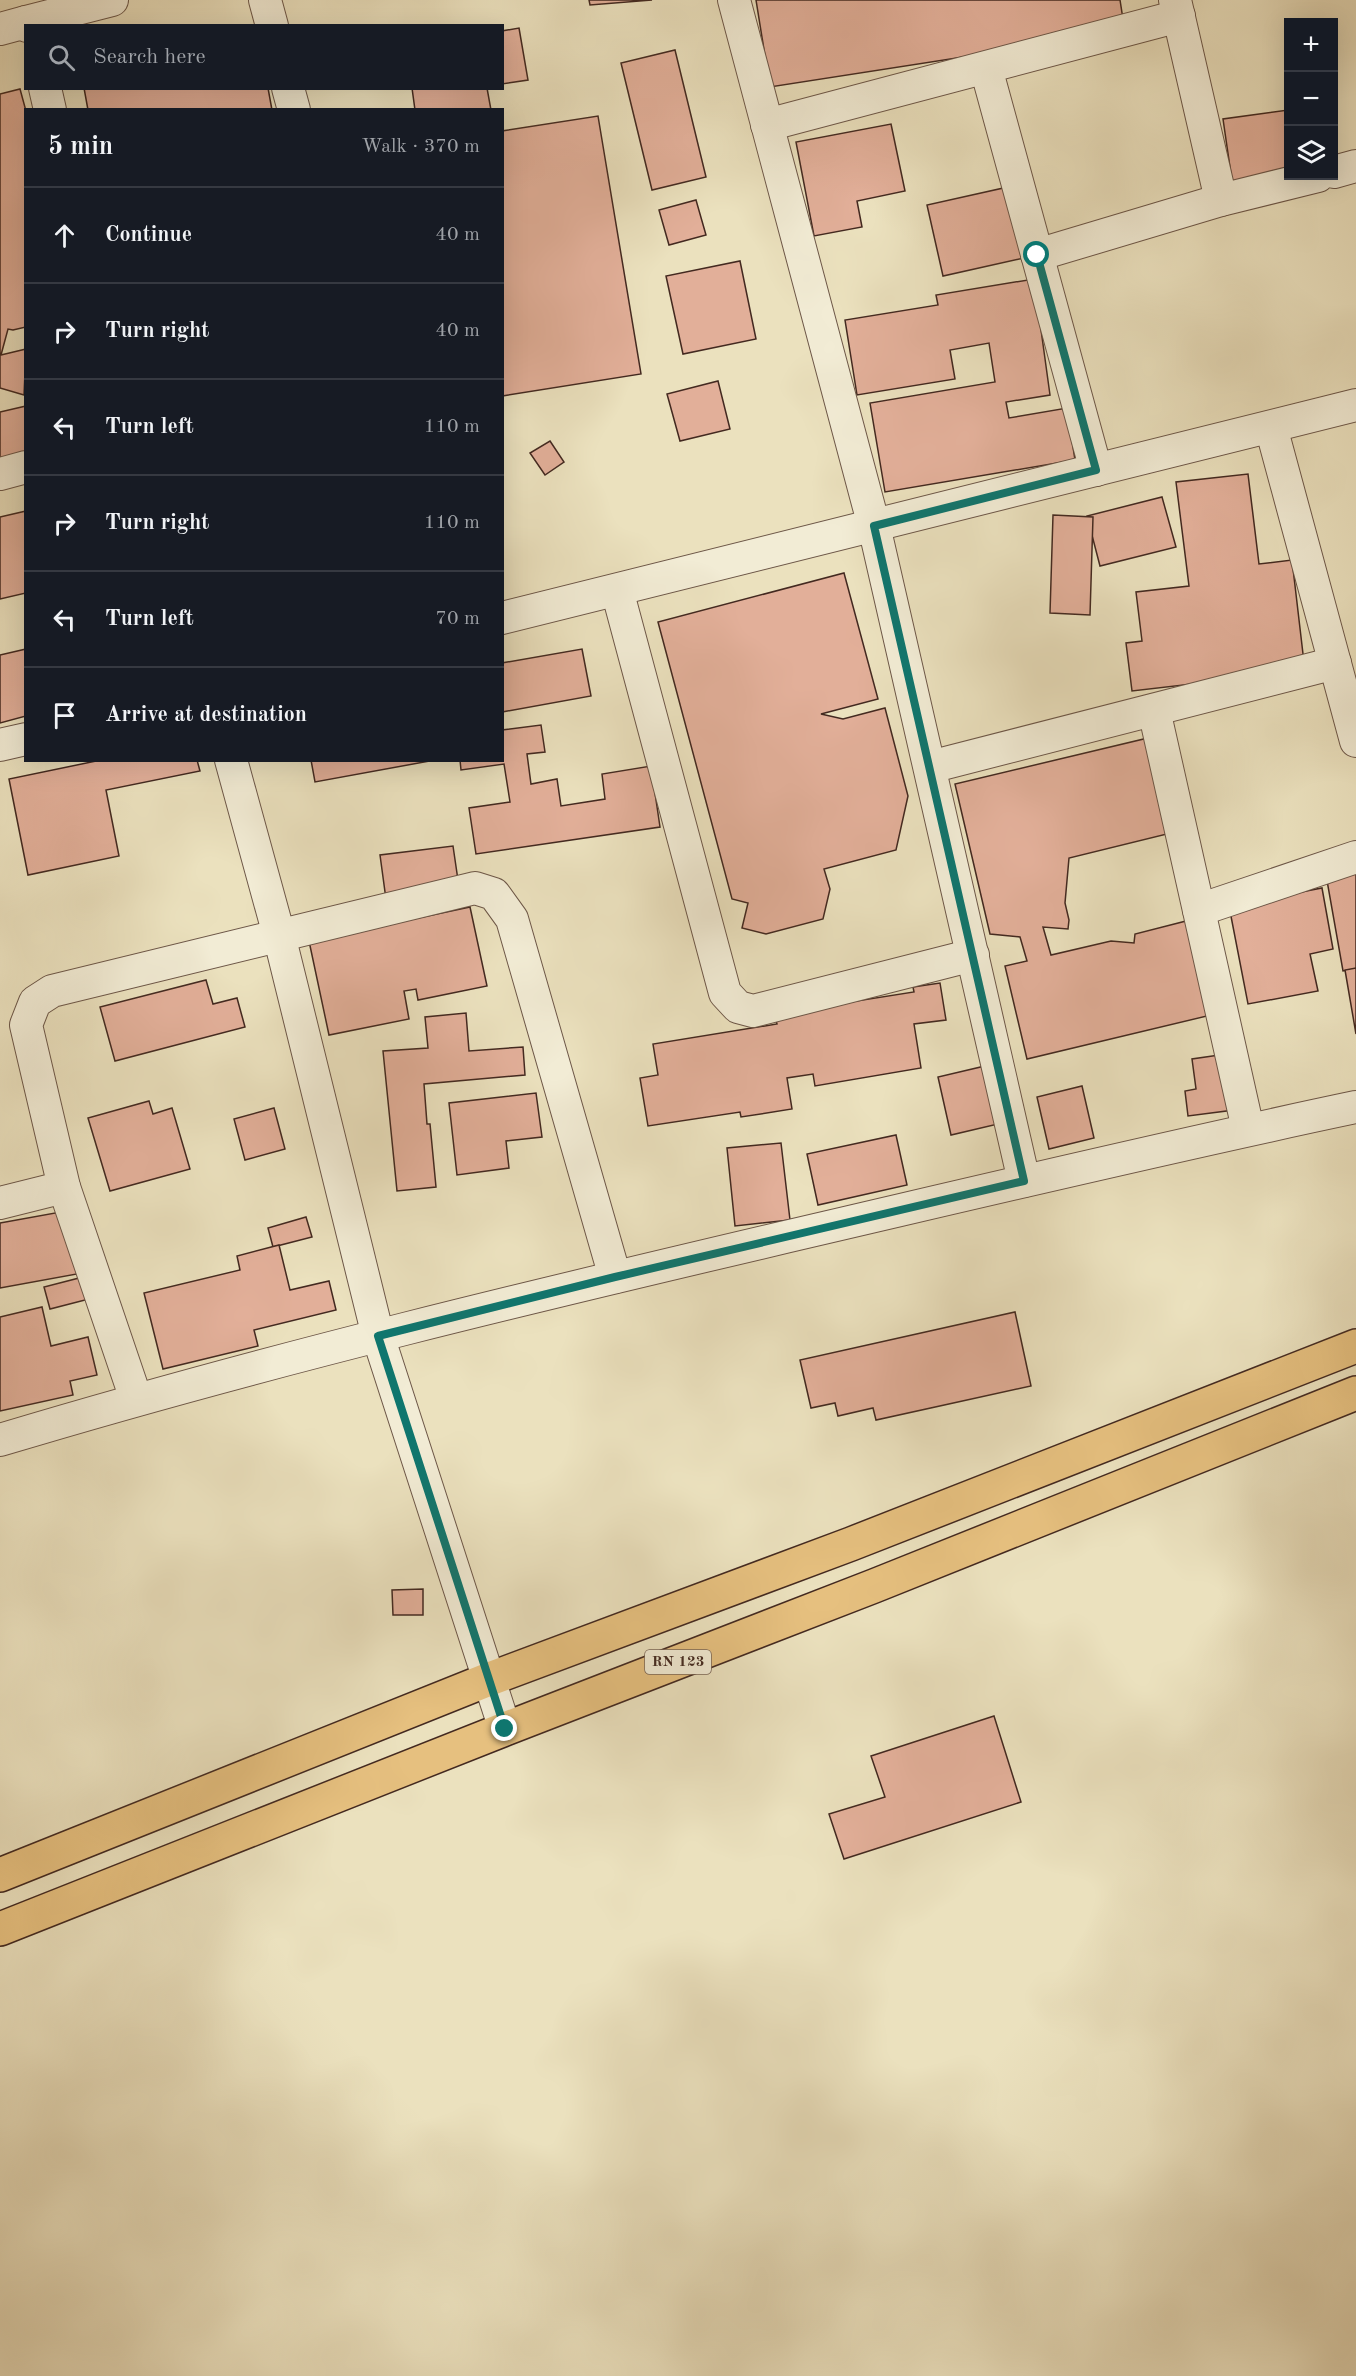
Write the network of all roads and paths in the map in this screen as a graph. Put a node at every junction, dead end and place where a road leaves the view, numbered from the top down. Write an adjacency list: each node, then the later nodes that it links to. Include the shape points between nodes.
1 (112, 0): 6 (street)
2 (265, 0): 5 (street)
3 (734, 0): 12 (street)
4 (1177, 8): 7 (street); 16 (street)
5 (271, 24)
6 (18, 25)
7 (986, 68): 12 (street); 17 (street)
8 (46, 90): 10 (street)
9 (289, 90): 11 (street)
10 (50, 108)
11 (293, 108)
12 (767, 125): 23 (street)
13 (1356, 166): 14 (street)
14 (1338, 170)
15 (1302, 180): 16 (street)
16 (1221, 200): 17 (street)
17 (1037, 255): 21 (street)
18 (1356, 405): 19 (street)
19 (1271, 426): 21 (street); 26 (street)
20 (24, 468): 22 (street)
21 (1096, 470): 23 (street)
22 (0, 474)
23 (874, 526): 24 (street); 32 (street)
24 (617, 590): 25 (street); 36 (street, via 725,993 738,1007 753,1011)
25 (504, 618)
26 (1335, 663): 27 (street); 29 (street)
27 (1154, 710): 32 (street); 34 (street)
28 (24, 739): 30 (street)
29 (1356, 741)
30 (0, 745)
31 (232, 762): 35 (street)
32 (930, 767): 36 (street)
33 (1356, 857): 34 (street)
34 (1199, 910): 38 (street)
35 (279, 935): 40 (street, via 52,990 35,1002 26,1025); 42 (street, via 475,888 494,894 512,919); 43 (street)
36 (973, 955): 39 (street)
37 (1356, 1107): 38 (street)
38 (1248, 1129): 39 (street)
39 (1024, 1181): 42 (street)
40 (64, 1187): 41 (street); 46 (street)
41 (0, 1203)
42 (615, 1277): 43 (street)
43 (378, 1336): 46 (street); 48 (street)
44 (1356, 1346): 48 (main road, via 851,1544)
45 (1356, 1393): 49 (main road, RN 123)
46 (136, 1399): 47 (street)
47 (0, 1440)
48 (487, 1680): 49 (street); 50 (main road)
49 (505, 1729): 51 (main road, RN 123)
50 (0, 1875)
51 (0, 1929)

